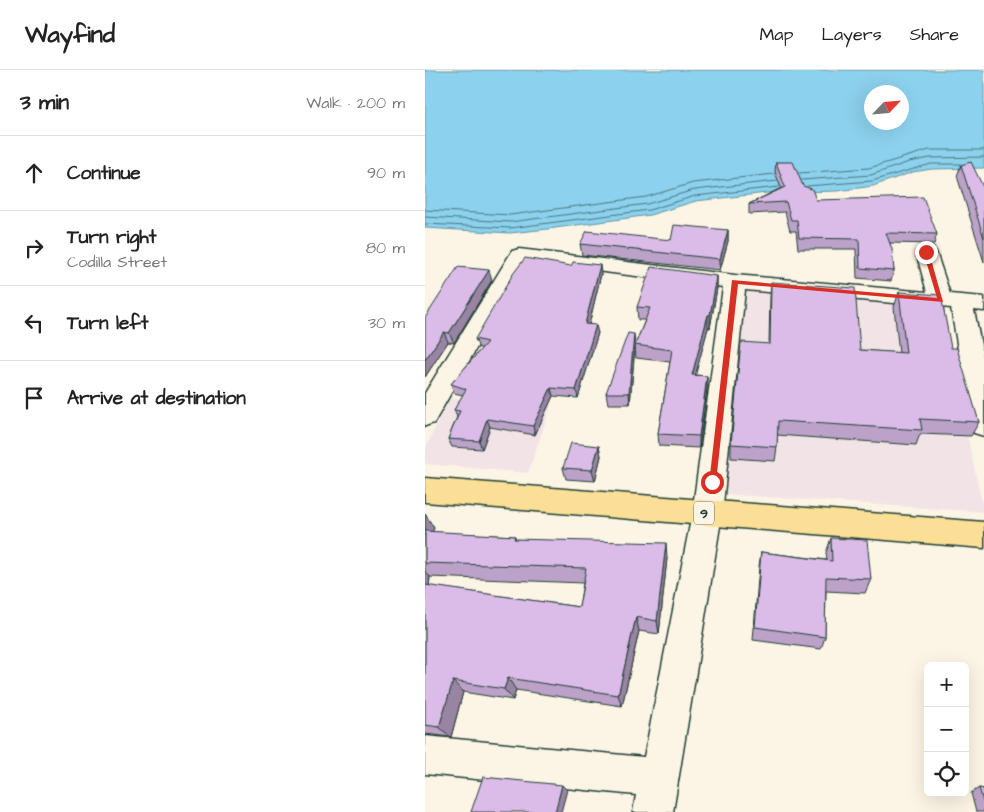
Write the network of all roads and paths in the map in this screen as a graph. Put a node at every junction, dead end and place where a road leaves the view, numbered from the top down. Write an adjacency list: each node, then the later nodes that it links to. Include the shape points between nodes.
1 (926, 252): 3 (street)
2 (735, 282): 3 (street); 4 (street, via 519,255); 7 (street)
3 (962, 303): 5 (street)
4 (425, 416)
5 (984, 426)
6 (425, 490): 7 (highway, 9)
7 (707, 514): 8 (highway, 9); 10 (street)
8 (984, 535)
9 (425, 755): 10 (street)
10 (656, 795)

